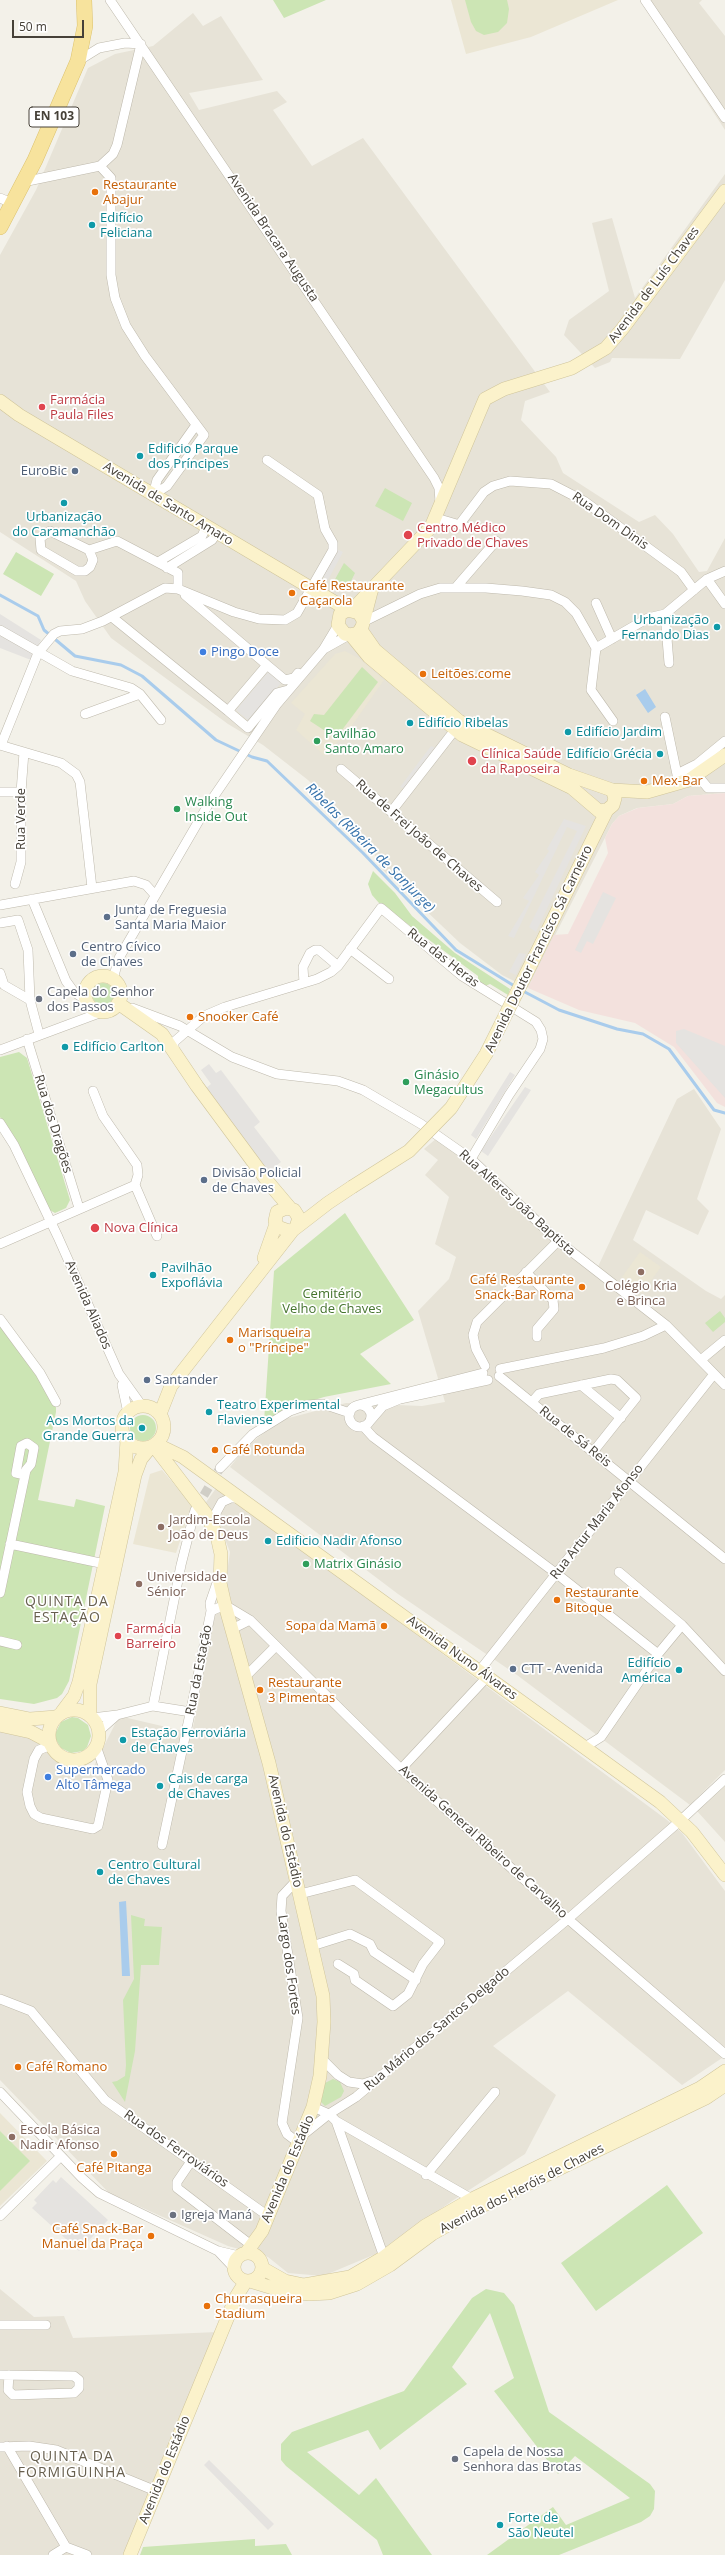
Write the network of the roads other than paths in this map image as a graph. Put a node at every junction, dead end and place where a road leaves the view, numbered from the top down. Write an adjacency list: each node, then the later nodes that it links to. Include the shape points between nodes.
1 (84, 0): 5 (main road, EN 103, via 85,26)
2 (110, 0): 4 (street, Avenida Bracara Augusta)
3 (645, 0): 6 (street)
4 (141, 44): 5 (street, via 125,43 99,48); 7 (street, via 117,145 113,154); 17 (street, Avenida Bracara Augusta)
5 (78, 62): 8 (main road, EN 103, via 36,160)
6 (725, 118)
7 (100, 166): 8 (street); 18 (street, via 111,178 111,275 118,305 126,326 145,356 196,424 157,480)
8 (23, 182): 10 (main road, EN 103)
9 (725, 191): 16 (main road, Avenida de Luís Chaves, via 624,328 600,352 572,368 491,394 483,402)
10 (6, 201): 11 (main road, EN 103)
11 (0, 227)
12 (0, 400): 14 (main road)
13 (0, 407): 14 (main road)
14 (19, 415): 18 (main road, Avenida de Santo Amaro)
15 (267, 460): 33 (street, via 318,495 325,529 333,543 333,550)
16 (457, 469): 17 (street, via 446,480); 19 (main road, Avenida de Luís Chaves)
17 (434, 478): 19 (street, Avenida Bracara Augusta, via 440,491)
18 (153, 495): 22 (main road, Avenida de Santo Amaro)
19 (437, 513): 20 (street); 31 (main road, Avenida de Luís Chaves, via 428,530)
20 (459, 525): 21 (street); 32 (street, Rua Dom Dinis, via 484,492 493,486 510,481 551,484 584,501 681,572)
21 (470, 528)
22 (211, 530): 25 (street); 26 (street, via 212,540); 33 (main road, Avenida de Santo Amaro)
23 (496, 541): 29 (street)
24 (89, 550): 24 (street, via 92,565 85,571 77,571 44,553 39,542 46,532 56,532); 25 (street, via 117,541)
25 (158, 562): 26 (street)
26 (167, 568): 30 (street, via 178,573)
27 (725, 571): 28 (street)
28 (707, 579): 32 (street); 35 (street)
29 (457, 586): 40 (street, via 425,592); 43 (street, via 551,596 565,602 576,613)
30 (178, 589): 33 (street, via 234,612 259,619 285,620 297,613); 38 (street, via 165,588); 48 (street)
31 (372, 590): 36 (main road, Avenida de Luís Chaves); 40 (main road)
32 (694, 590): 37 (street)
33 (314, 592): 36 (main road, Avenida de Santo Amaro); 39 (main road, Avenida de Santo Amaro)
34 (596, 603): 42 (street)
35 (725, 604)
36 (350, 610): 39 (main road, via 340,614); 40 (main road, via 359,613)
37 (664, 614): 42 (street, via 648,618); 47 (street)
38 (112, 617): 45 (street, via 82,628 60,631 54,634); 51 (street)
39 (337, 623): 40 (main road, via 341,632); 44 (street)
40 (357, 629): 44 (street); 56 (main road, via 369,657); 67 (main road, via 376,650 459,721)
41 (0, 630): 45 (street)
42 (612, 639): 43 (street)
43 (596, 648): 55 (street, via 591,690)
44 (323, 650): 46 (street)
45 (38, 653): 50 (street, via 72,671 131,688); 58 (street)
46 (316, 658): 48 (street, via 308,662 294,678 285,680); 49 (street)
47 (669, 664)
48 (267, 665): 51 (street)
49 (288, 690): 51 (street, via 277,693 248,728); 73 (street, via 198,822)
50 (140, 694): 52 (street); 54 (street)
51 (228, 712)
52 (85, 714)
53 (665, 717): 63 (street)
54 (161, 720)
55 (613, 722)
56 (454, 731): 68 (main road, via 572,788); 69 (street)
57 (725, 741): 63 (street)
58 (1, 745): 59 (street)
59 (24, 752): 66 (street, Rua Verde); 72 (street, via 61,763 70,768 80,782)
60 (725, 756): 62 (main road)
61 (341, 769): 69 (street, Rua de Frei João de Chaves)
62 (701, 773): 63 (main road); 64 (street, via 708,788)
63 (678, 779): 67 (main road)
64 (725, 788)
65 (0, 792): 66 (street)
66 (20, 792): 71 (street, Rua Verde, via 21,862)
67 (608, 797): 68 (main road, via 599,811); 68 (main road, via 590,793); 70 (main road, Avenida Doutor Francisco Sá Carneiro)
68 (590, 804): 70 (main road, Avenida Doutor Francisco Sá Carneiro, via 594,823)
69 (391, 812): 75 (street, Rua de Frei João de Chaves)
70 (593, 839): 98 (main road, Avenida Doutor Francisco Sá Carneiro, bridge, via 486,1054 451,1108 409,1151)
71 (14, 884)
72 (92, 888): 73 (street, via 137,881 146,885); 74 (street)
73 (155, 895): 81 (street, via 119,958)
74 (32, 899): 76 (street); 85 (street, via 66,981 74,992)
75 (497, 902)
76 (0, 905)
77 (0, 923): 84 (street, via 18,920 28,950)
78 (350, 949): 79 (street); 82 (street); 95 (street, Rua das Heras, via 381,908 462,976 536,1022 541,1030 543,1039 540,1049)
79 (338, 966): 83 (street, via 322,977); 83 (street, via 319,950 314,950 303,967)
80 (0, 973): 84 (street, via 4,985)
81 (113, 979): 85 (main road, via 103,976 92,980 86,988); 86 (main road, via 120,987)
82 (389, 979)
83 (304, 983): 88 (street, via 221,1008)
84 (30, 1000): 89 (street)
85 (86, 1000): 87 (main road, via 92,1008)
86 (119, 1000): 87 (main road); 88 (street, Rua Alferes João Baptista, via 135,1009); 92 (main road, via 156,1028)
87 (104, 1012): 89 (street); 92 (main road, via 140,1026)
88 (187, 1029): 92 (street, via 174,1042); 95 (street, Rua Alferes João Baptista, via 232,1056 277,1074 338,1081 363,1090 421,1124)
89 (40, 1034): 90 (street)
90 (27, 1039): 91 (street); 99 (street, Rua dos Dragões)
91 (0, 1050)
92 (174, 1055): 96 (main road)
93 (93, 1091): 97 (street, via 103,1116 137,1165)
94 (0, 1123): 103 (street, Avenida Aliados, via 14,1145)
95 (471, 1159): 107 (street, Rua Alferes João Baptista)
96 (268, 1182): 100 (main road); 102 (main road)
97 (135, 1185): 99 (street); 105 (street)
98 (328, 1202): 100 (main road, Avenida Doutor Francisco Sá Carneiro); 104 (main road, Avenida Doutor Francisco Sá Carneiro)
99 (79, 1208): 101 (street)
100 (292, 1209): 102 (main road, via 283,1208); 104 (main road, via 299,1218)
101 (62, 1216): 103 (street); 106 (street, via 56,1228)
102 (276, 1220): 104 (main road, via 285,1231); 109 (main road)
103 (50, 1222): 106 (street, Avenida Aliados); 108 (street)
104 (294, 1229): 109 (main road, Avenida Doutor Francisco Sá Carneiro)
105 (157, 1236)
106 (58, 1237): 118 (street, Avenida Aliados)
107 (558, 1241): 110 (street); 112 (street, Rua Alferes João Baptista)
108 (0, 1244)
109 (259, 1270): 122 (main road)
110 (526, 1272): 113 (street, via 553,1300 554,1309 537,1329); 116 (street, via 477,1322 473,1335)
111 (0, 1319): 123 (street, via 40,1373)
112 (666, 1325): 115 (street, Rua Alferes João Baptista); 117 (street, via 643,1336 604,1348)
113 (537, 1337)
114 (725, 1340): 115 (street)
115 (702, 1359): 119 (street, Rua Alferes João Baptista)
116 (486, 1373): 117 (street, via 494,1380); 117 (street, via 492,1363); 125 (street); 131 (street, via 383,1406)
117 (500, 1373): 124 (street, Rua de Sá Reis)
118 (119, 1374): 126 (street); 127 (street)
119 (714, 1374): 121 (street, Rua Alferes João Baptista); 137 (street, Rua Artur Maria Afonso)
120 (581, 1385): 124 (street, via 538,1394); 130 (street); 130 (street, via 614,1379 629,1390 636,1398)
121 (725, 1385)
122 (171, 1386): 126 (main road); 129 (main road)
123 (56, 1402)
124 (532, 1402): 134 (street, Rua de Sá Reis)
125 (358, 1405): 128 (street); 131 (street, via 368,1408 372,1415)
126 (145, 1406): 127 (main road); 129 (main road)
127 (128, 1412): 132 (main road, via 122,1429)
128 (350, 1413): 131 (street, via 353,1424); 135 (street, via 323,1404 307,1405 290,1411 252,1434)
129 (160, 1414): 133 (main road, via 164,1420)
130 (621, 1418): 134 (street)
131 (366, 1424): 146 (street, via 373,1437)
132 (126, 1440): 133 (main road, via 137,1447); 143 (main road, via 126,1472)
133 (156, 1443): 138 (main road, Avenida Nuno Álvares, via 183,1458); 140 (main road, Avenida do Estádio); 165 (main road, via 141,1459 135,1475 90,1684)
134 (593, 1452): 137 (street, Rua de Sá Reis)
135 (220, 1468)
136 (25, 1475): 141 (street)
137 (629, 1482): 142 (street, Rua de Sá Reis); 146 (street, Rua Artur Maria Afonso)
138 (239, 1498): 140 (street, via 222,1502); 158 (main road, Avenida Nuno Álvares)
139 (195, 1510): 160 (street)
140 (211, 1522): 145 (main road, Avenida do Estádio, via 220,1548)
141 (10, 1544): 143 (street); 147 (street)
142 (725, 1559)
143 (105, 1564): 163 (main road, via 79,1682 74,1696)
144 (619, 1572): 151 (street)
145 (220, 1574): 148 (main road, Avenida do Estádio); 149 (street, Rua da Estação, via 210,1603)
146 (557, 1574): 156 (street); 158 (street, Rua Artur Maria Afonso)
147 (0, 1593)
148 (225, 1605): 149 (street, Rua da Estação); 150 (street, Avenida General Ribeiro de Carvalho); 152 (main road, Avenida do Estádio)
149 (211, 1611): 161 (street, Rua da Estação)
150 (250, 1620): 152 (street); 155 (street, Avenida General Ribeiro de Carvalho)
151 (682, 1625): 156 (street); 157 (street)
152 (232, 1629): 159 (main road, Avenida do Estádio)
153 (0, 1641): 154 (street)
154 (17, 1645)
155 (276, 1646): 159 (street); 171 (street, Avenida General Ribeiro de Carvalho)
156 (658, 1654): 170 (street, via 601,1737)
157 (725, 1671)
158 (484, 1673): 170 (main road, Avenida Nuno Álvares); 171 (street, Rua Artur Maria Afonso)
159 (246, 1676): 176 (main road, Avenida do Estádio)
160 (153, 1706): 161 (street); 164 (street)
161 (191, 1712): 174 (street, Rua da Estação)
162 (0, 1713): 163 (main road, via 30,1719)
163 (59, 1715): 165 (main road, via 78,1710); 168 (main road, via 49,1729)
164 (117, 1715): 165 (street); 167 (street)
165 (91, 1717): 167 (main road)
166 (0, 1724): 168 (main road, via 31,1732)
167 (98, 1731): 169 (main road)
168 (50, 1744): 169 (main road, via 58,1754 72,1759 86,1756); 169 (street, via 39,1750 34,1759 28,1792 30,1806 38,1817 93,1829 98,1826 108,1780)
169 (96, 1746)
170 (585, 1747): 173 (main road, Avenida Nuno Álvares)
171 (401, 1770): 178 (street, Avenida General Ribeiro de Carvalho)
172 (725, 1779): 173 (street, Rua Mário dos Santos Delgado)
173 (681, 1820): 175 (main road, Avenida Nuno Álvares); 178 (street, Rua Mário dos Santos Delgado)
174 (162, 1845)
175 (725, 1875)
176 (297, 1880): 177 (main road, Avenida do Estádio); 197 (street, Largo dos Fortes, via 282,1896 281,1911 298,2018 282,2123 287,2134)
177 (300, 1894): 179 (main road, Avenida do Estádio); 181 (street, via 355,1880 440,1942 423,1964)
178 (568, 1919): 183 (street, Avenida General Ribeiro de Carvalho); 188 (street, Rua Mário dos Santos Delgado)
179 (312, 1946): 181 (street, via 350,1934 370,1944 374,1952); 184 (main road, Avenida do Estádio, via 323,1996)
180 (338, 1964): 181 (street, via 354,1974 355,1980 393,2006 408,1994)
181 (416, 1980)
182 (0, 1999): 199 (street, Rua dos Ferroviários, via 31,2011 106,2100)
183 (725, 2054)
184 (321, 2058): 186 (street); 187 (main road, Avenida do Estádio)
185 (725, 2070): 201 (main road, Avenida dos Heróis de Chaves, via 700,2088)
186 (338, 2075): 187 (street); 189 (street)
187 (320, 2076): 194 (main road, Avenida do Estádio)
188 (376, 2080): 189 (street, via 363,2084); 193 (street, Rua Mário dos Santos Delgado)
189 (349, 2082): 193 (street)
190 (725, 2085): 207 (main road, Avenida dos Heróis de Chaves, via 706,2098 480,2207 432,2234 390,2265 357,2284 329,2293 309,2294 283,2291)
191 (0, 2092): 198 (street)
192 (495, 2092): 200 (street)
193 (346, 2103): 195 (street, Rua Mário dos Santos Delgado)
194 (313, 2107): 195 (street); 197 (main road, Avenida do Estádio)
195 (329, 2114): 196 (street); 197 (street, Rua Mário dos Santos Delgado)
196 (336, 2121): 200 (street); 206 (street)
197 (302, 2139): 203 (main road, Avenida do Estádio)
198 (61, 2156): 202 (street); 204 (street, via 86,2182 107,2198)
199 (192, 2160): 203 (street, Rua dos Ferroviários); 205 (street, via 177,2182 177,2188)
200 (426, 2175): 201 (street)
201 (472, 2200): 206 (main road, Avenida dos Heróis de Chaves, via 426,2226)
202 (0, 2216)
203 (268, 2216): 205 (main road, Avenida do Estádio)
204 (218, 2251): 205 (street); 207 (street)
205 (252, 2256): 206 (main road, Avenida dos Heróis de Chaves, via 285,2281 314,2285 350,2277); 207 (main road, Avenida do Estádio); 207 (main road, via 259,2276)
206 (384, 2257)
207 (242, 2276): 212 (main road, Avenida do Estádio, via 236,2297)
208 (0, 2325): 209 (street)
209 (46, 2325)
210 (4, 2375): 210 (street, via 8,2390 13,2395 74,2393 79,2388 79,2380 74,2376)
211 (4, 2447): 212 (street, via 29,2446 56,2450); 213 (street)
212 (156, 2491): 216 (main road, Avenida do Estádio)
213 (66, 2547): 214 (street); 215 (street)
214 (53, 2555)
215 (86, 2555)
216 (130, 2555)

